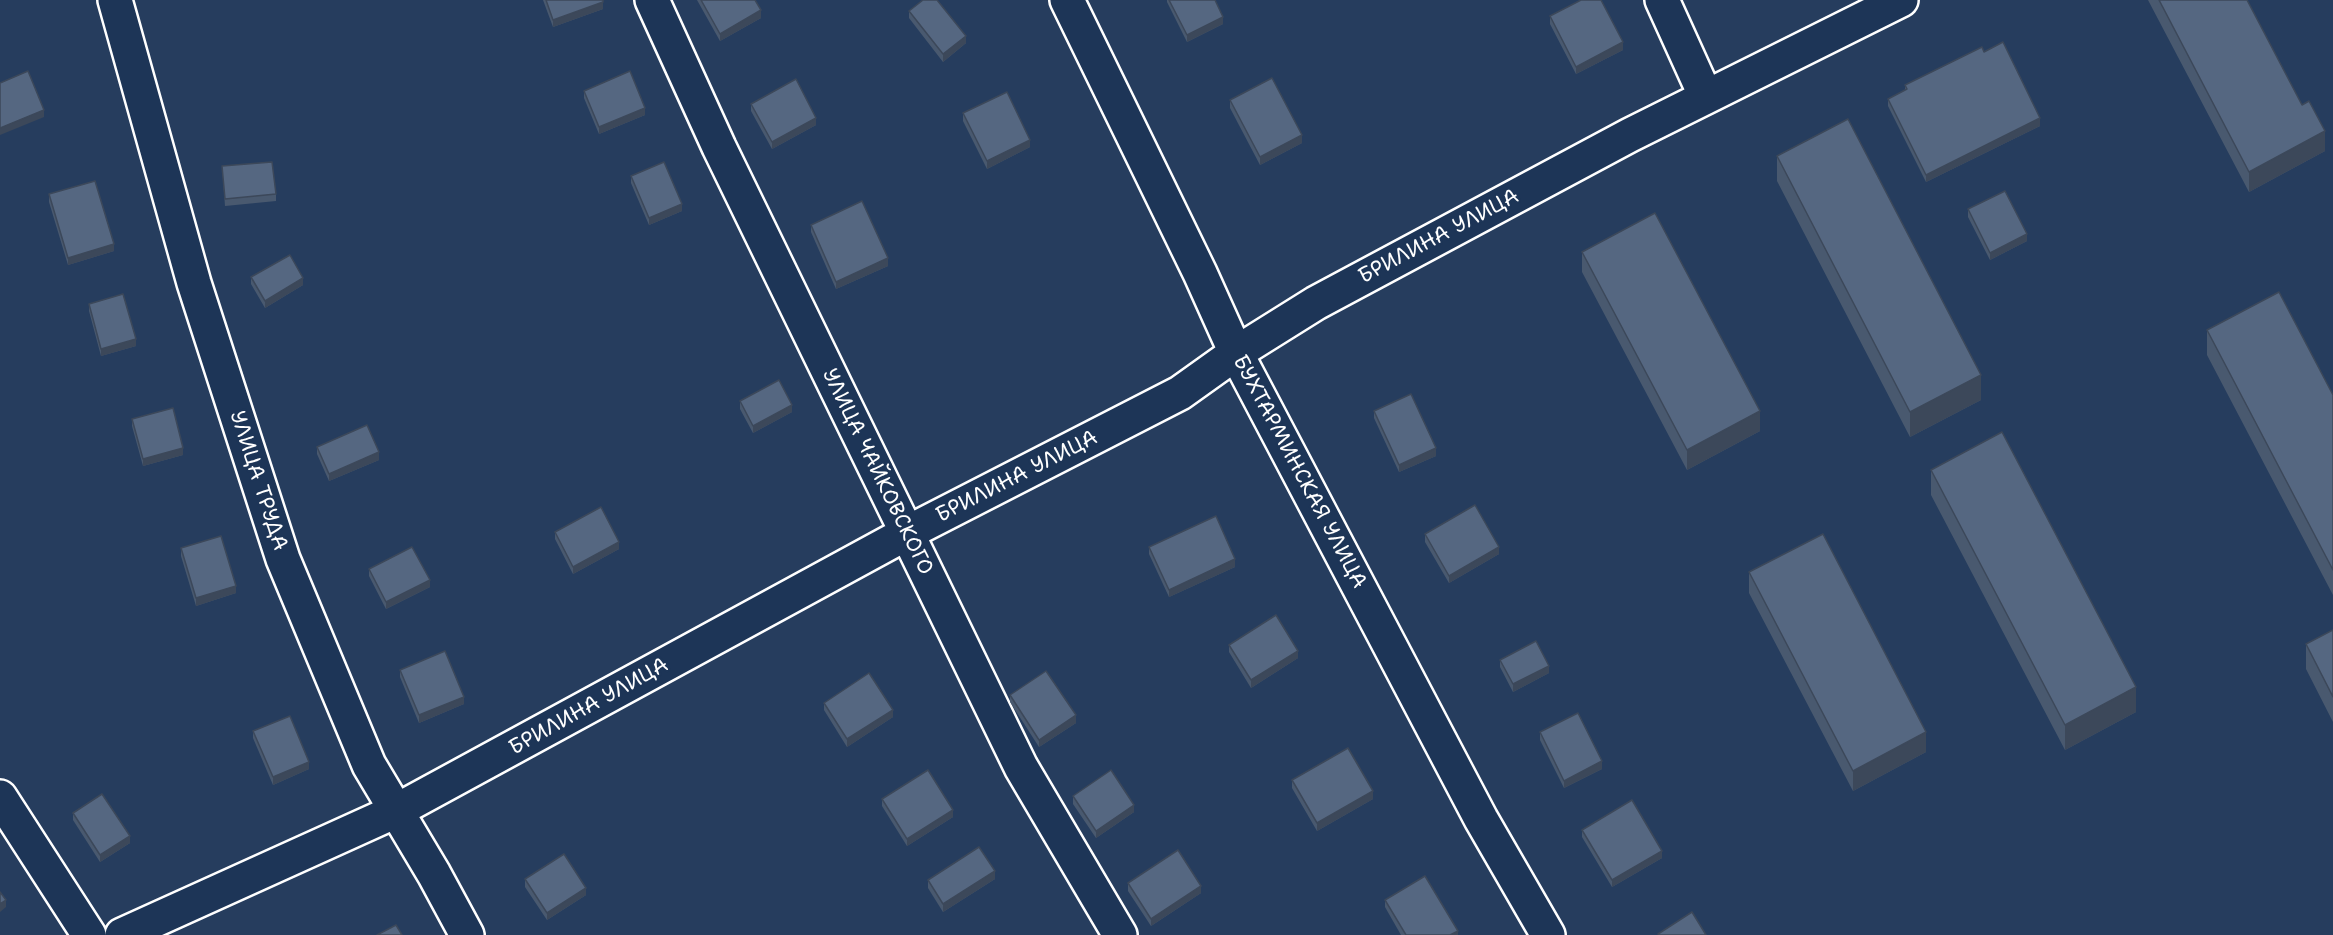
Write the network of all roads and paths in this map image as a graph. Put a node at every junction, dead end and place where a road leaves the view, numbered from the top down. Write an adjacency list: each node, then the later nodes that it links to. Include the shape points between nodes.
1 (115, 0): 10 (street, УЛИЦА ТРУДА, via 194,283 283,559 369,765)
2 (652, 0): 8 (street, УЛИЦА ЧАЙКОВСКОГО, via 719,147)
3 (1066, 0): 7 (street, БУХТАРМИНСКАЯ УЛИЦА)
4 (1662, 0): 6 (street)
5 (1901, 0): 6 (street, БРИЛИНА УЛИЦА)
6 (1706, 97): 7 (street, БРИЛИНА УЛИЦА, via 1316,303)
7 (1236, 353): 8 (street, БРИЛИНА УЛИЦА, via 1180,393); 15 (street, БУХТАРМИНСКАЯ УЛИЦА, via 1481,819)
8 (907, 533): 10 (street, БРИЛИНА УЛИЦА); 14 (street, УЛИЦА ЧАЙКОВСКОГО, via 1021,767)
9 (0, 797): 11 (street)
10 (396, 812): 12 (street, БРИЛИНА УЛИЦА); 13 (street, УЛИЦА ТРУДА)
11 (88, 935)
12 (122, 935)
13 (467, 935)
14 (1120, 935)
15 (1548, 935)

